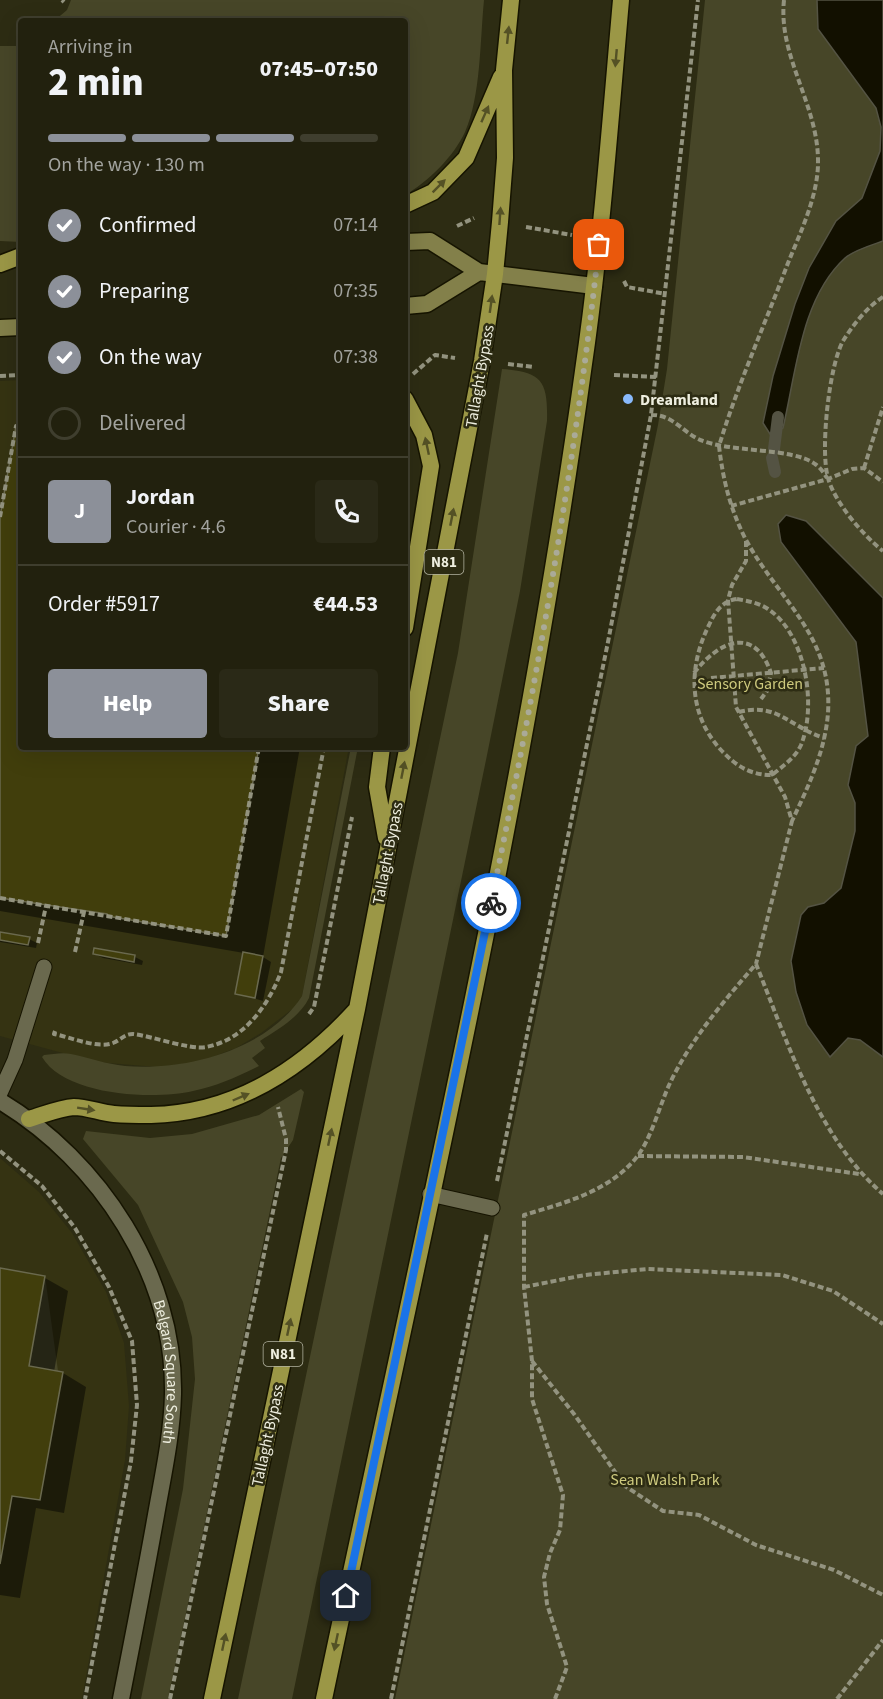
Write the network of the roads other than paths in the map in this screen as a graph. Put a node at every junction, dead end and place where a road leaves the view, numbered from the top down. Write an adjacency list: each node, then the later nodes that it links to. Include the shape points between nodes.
1 (512, 0): 3 (main road, Tallaght Bypass / N81, one-way to 1)
2 (621, 0): 10 (main road, one-way to 10)
3 (504, 70): 4 (main road, one-way to 3, via 433,192 466,158); 9 (main road, Tallaght Bypass / N81, one-way to 3, via 500,222)
4 (408, 204)
5 (408, 242): 9 (main road, via 430,241)
6 (18, 257): 7 (main road)
7 (0, 266): 8 (main road)
8 (18, 266)
9 (487, 273): 10 (main road); 11 (main road, via 427,304); 16 (main road, Tallaght Bypass / N81, one-way to 9, via 483,361)
10 (594, 286): 25 (main road, via 559,531 510,810)
11 (408, 306)
12 (18, 327): 13 (main road)
13 (0, 328)
14 (408, 405): 15 (main road, one-way to 14, via 431,466 424,435)
15 (408, 609)
16 (408, 745)
17 (382, 750): 19 (main road, via 377,787)
18 (407, 750): 19 (main road, Tallaght Bypass / N81, one-way to 18)
19 (388, 848): 21 (main road, Tallaght Bypass / N81)
20 (44, 968): 22 (lane, via 15,1060)
21 (357, 1009): 24 (main road, one-way to 21, via 73,1107 115,1114 152,1114 186,1113 226,1103 280,1076 327,1042); 28 (main road, Tallaght Bypass / N81, one-way to 21)
22 (0, 1093)
23 (0, 1101): 24 (street, Belgard Square South)
24 (29, 1119): 27 (street, Belgard Square South, via 72,1158 104,1195 127,1231 161,1302 169,1343 173,1393 168,1449)
25 (430, 1194): 26 (lane); 29 (main road, one-way to 29)
26 (492, 1208)
27 (121, 1699)
28 (212, 1699)
29 (324, 1699)

